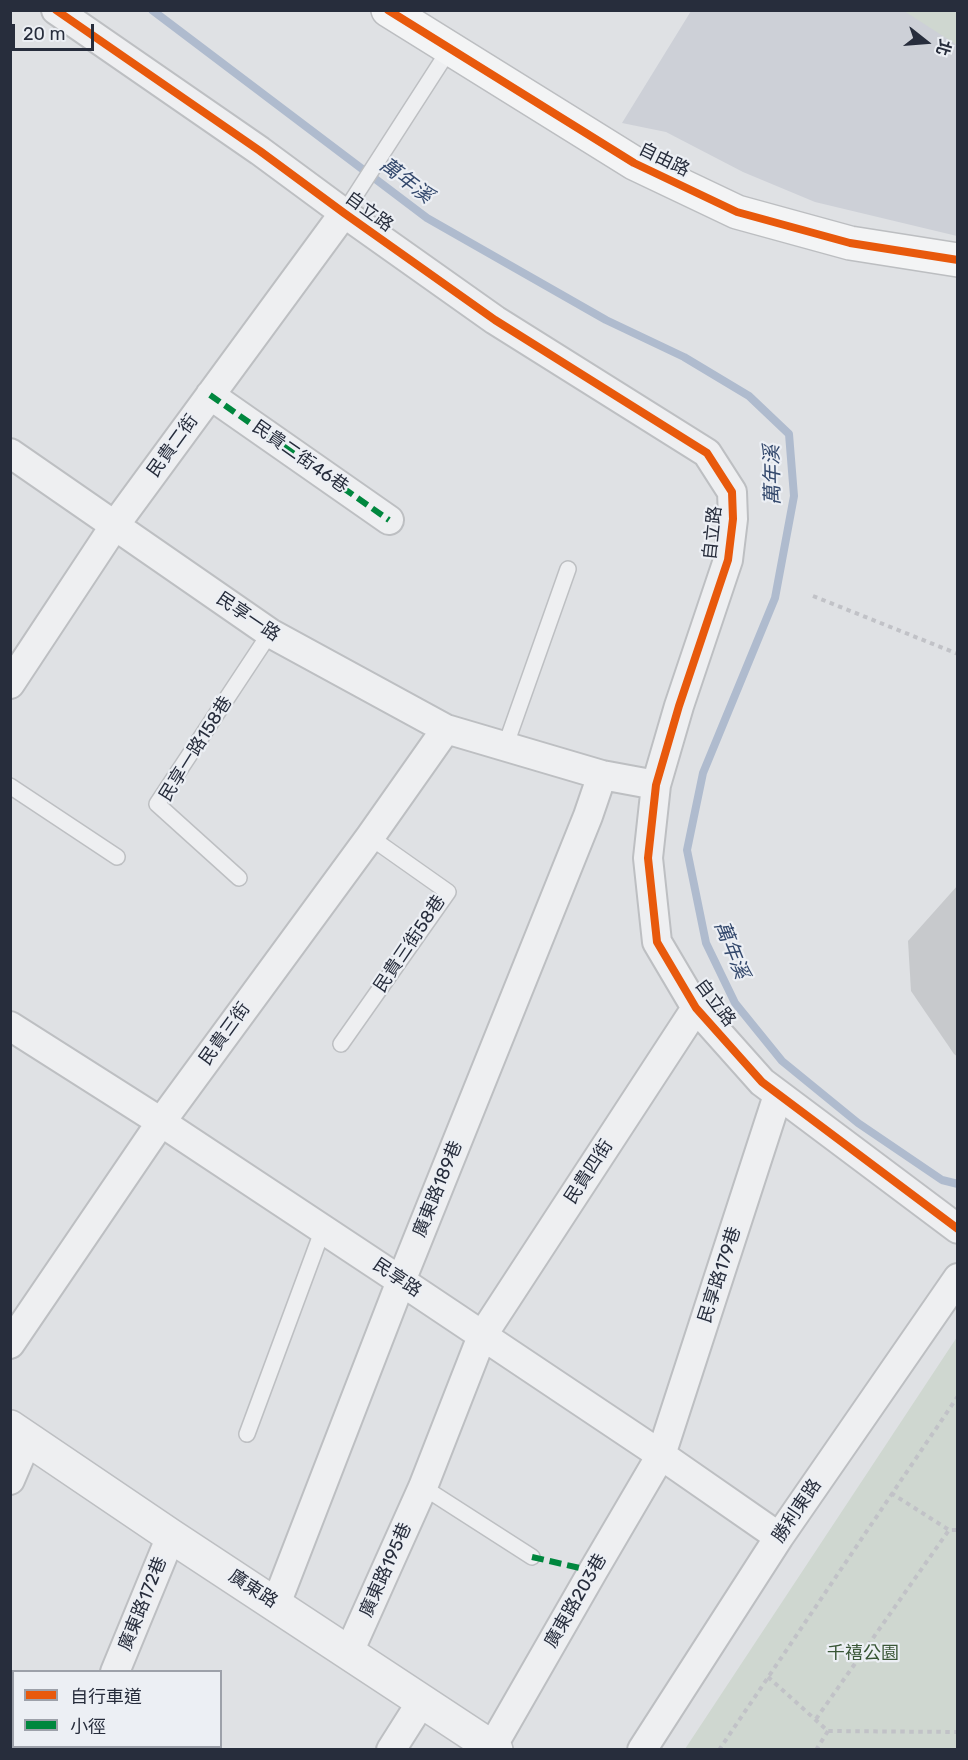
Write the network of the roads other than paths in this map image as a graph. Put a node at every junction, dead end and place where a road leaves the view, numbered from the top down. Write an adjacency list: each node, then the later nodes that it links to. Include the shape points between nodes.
1 (57, 10): 4 (street, 自立路, via 260,151)
2 (388, 10): 3 (main road, 自由路)
3 (449, 50): 4 (lane); 5 (main road, 自由路, via 634,163 737,212 850,243)
4 (349, 204): 6 (street, 民貴二街); 17 (street, 自立路, via 495,320 707,453 732,492 728,560)
5 (957, 260)
6 (210, 395): 8 (street, 民貴二街46巷); 9 (street, 民貴二街)
7 (10, 453): 9 (street, 民享一路)
8 (389, 520)
9 (115, 525): 11 (street, 民享一路); 12 (street, 民貴二街)
10 (568, 569): 14 (lane)
11 (270, 633): 13 (street, 民享一路); 20 (lane, 民享一路158巷, via 158,804)
12 (10, 684)
13 (446, 729): 14 (street, 民享一路); 18 (street, 民貴三街)
14 (504, 747): 15 (street, 民享一路)
15 (602, 775): 17 (street, 民享一路); 29 (street, 廣東路189巷)
16 (10, 786): 19 (lane)
17 (656, 786): 21 (street, 自立路, via 648,858 657,942)
18 (370, 837): 23 (lane, 民貴三街58巷, via 448,892); 25 (street, 民貴三街)
19 (117, 857)
20 (239, 878)
21 (696, 1008): 24 (street, 自立路); 30 (street, 民貴四街)
22 (10, 1026): 25 (street, 民享路)
23 (341, 1044)
24 (778, 1095): 27 (street, 自立路); 34 (street, 民享路179巷)
25 (161, 1122): 26 (street, 民享路); 31 (street, 民貴三街)
26 (323, 1229): 29 (street, 民享路); 33 (lane)
27 (957, 1229)
28 (957, 1278): 38 (street, 勝利東路)
29 (401, 1281): 30 (street, 民享路); 40 (street, 廣東路189巷)
30 (482, 1336): 34 (street, 民享路); 36 (street, 廣東路195巷)
31 (10, 1344)
32 (19, 1432): 35 (street); 37 (street, 廣東路)
33 (247, 1434)
34 (661, 1455): 38 (street, 民享路); 44 (street, 廣東路203巷)
35 (10, 1480)
36 (423, 1487): 39 (lane); 41 (street, 廣東路195巷)
37 (171, 1536): 40 (street, 廣東路); 42 (street, 廣東路172巷)
38 (779, 1537): 46 (street, 勝利東路)
39 (532, 1557)
40 (276, 1604): 41 (street, 廣東路)
41 (349, 1652): 43 (street, 廣東路)
42 (116, 1670)
43 (422, 1701): 44 (street, 廣東路); 45 (street)
44 (494, 1748)
45 (391, 1749)
46 (642, 1749)

